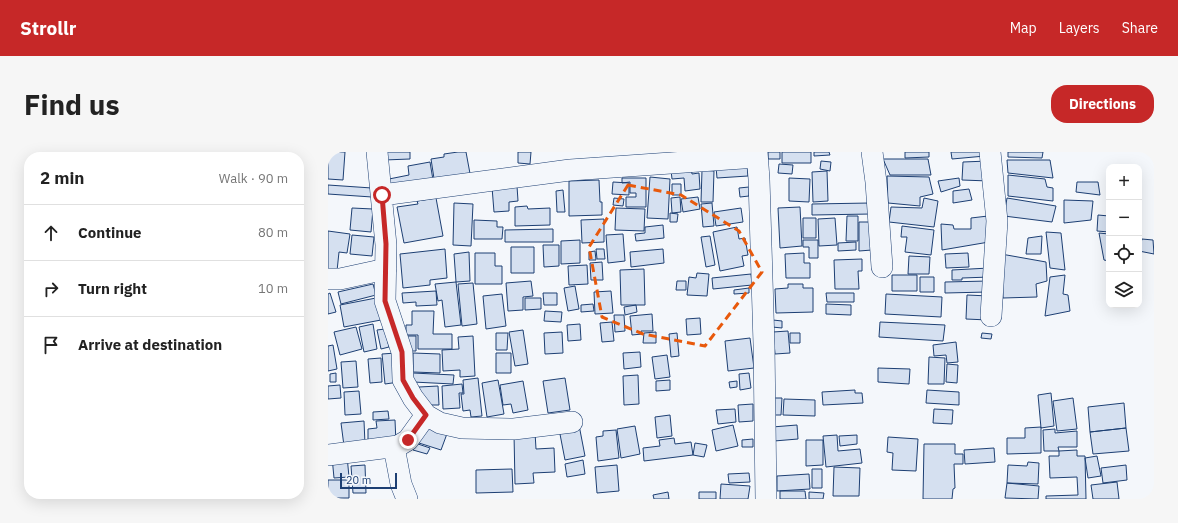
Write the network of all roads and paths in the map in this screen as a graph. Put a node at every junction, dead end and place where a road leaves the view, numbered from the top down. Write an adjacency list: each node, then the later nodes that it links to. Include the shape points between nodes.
1 (377, 152): 5 (street)
2 (872, 152): 6 (street)
3 (990, 152): 9 (street, via 997,222)
4 (757, 154): 5 (street, via 570,170); 15 (street, via 764,329)
5 (382, 195): 7 (street)
6 (882, 267)
7 (386, 269): 8 (street, via 340,279); 10 (street, via 385,301 402,352 403,380)
8 (328, 279)
9 (991, 316)
10 (426, 415): 11 (street, via 440,423 462,428 514,429); 12 (street, via 408,440)
11 (572, 422)
12 (394, 447): 13 (street); 14 (street, via 401,484)
13 (328, 454)
14 (407, 499)
15 (766, 499)

